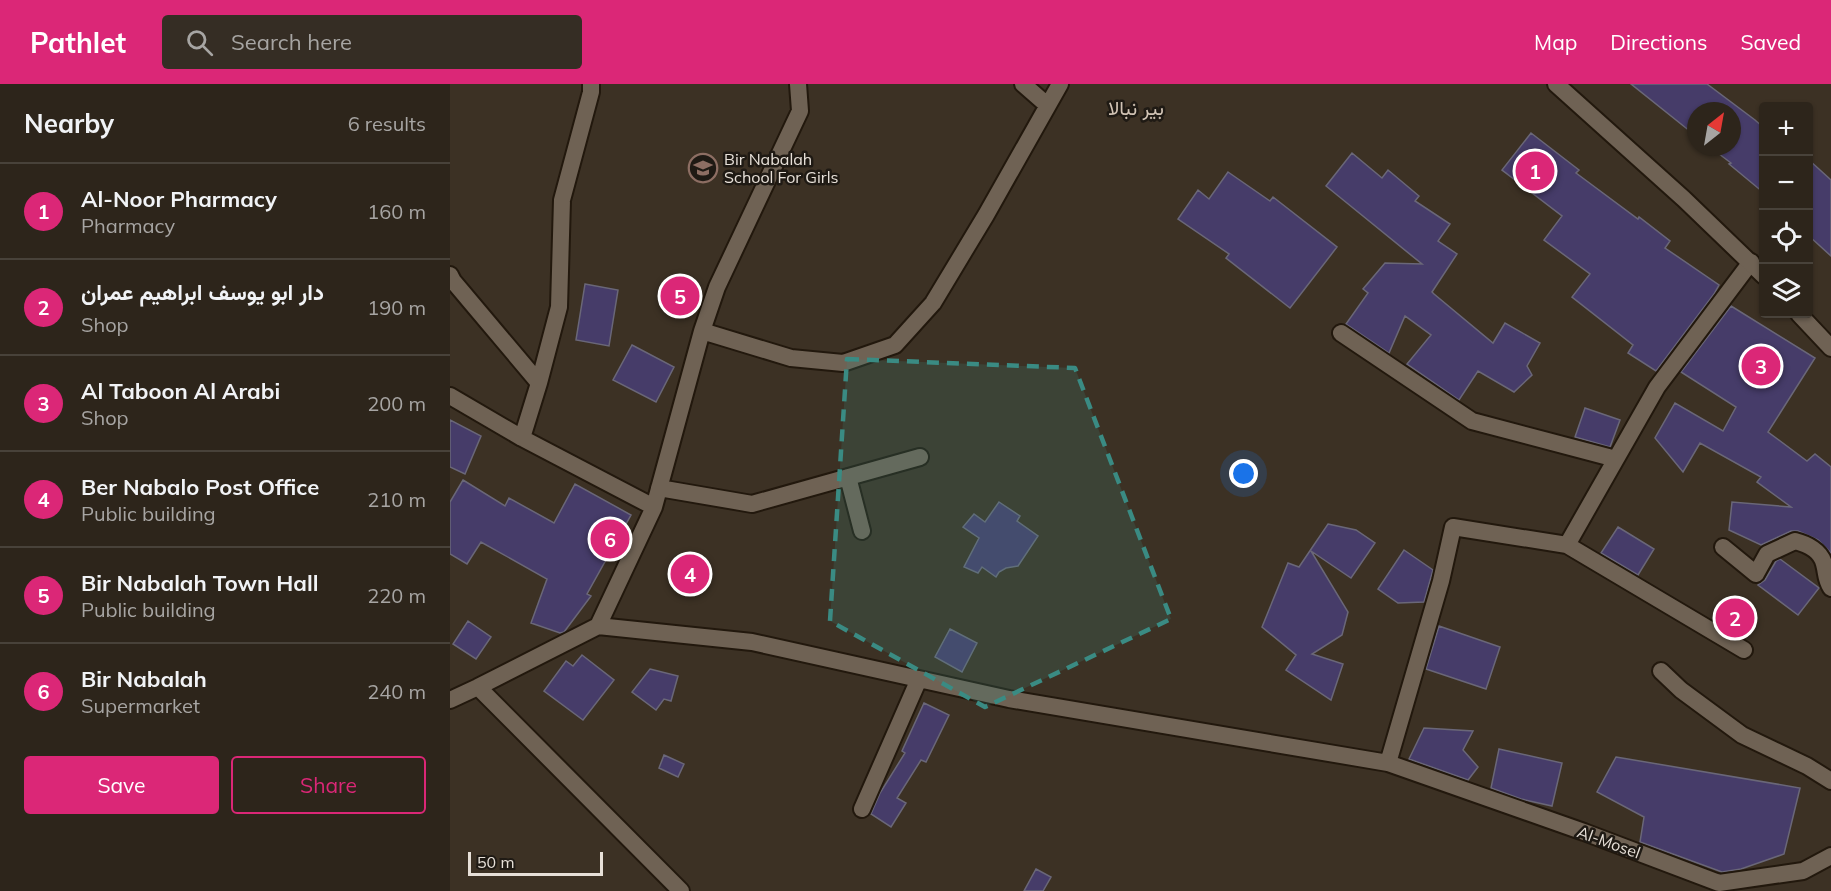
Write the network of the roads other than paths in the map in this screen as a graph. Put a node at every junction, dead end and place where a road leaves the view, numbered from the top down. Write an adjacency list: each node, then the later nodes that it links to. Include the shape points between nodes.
1 (591, 84): 14 (street, via 562,200 559,307)
2 (798, 84): 11 (street, via 800,111 717,287)
3 (1023, 84): 6 (street)
4 (1060, 84): 6 (street)
5 (1556, 84): 7 (street)
6 (1047, 105): 11 (street, via 933,303 895,345 843,363 791,358)
7 (1751, 262): 8 (street); 18 (street, via 1658,387)
8 (1759, 271)
9 (450, 275): 14 (street)
10 (1803, 318): 13 (street)
11 (702, 331): 20 (street)
12 (1341, 333): 18 (street, via 1472,421)
13 (1831, 348)
14 (539, 383): 16 (street)
15 (450, 396): 16 (street)
16 (522, 438): 21 (street)
17 (920, 457): 19 (street)
18 (1616, 459): 23 (street)
19 (848, 477): 20 (street, via 752,504); 22 (street)
20 (659, 488): 21 (street)
21 (654, 507): 26 (street)
22 (862, 531)
23 (1567, 545): 27 (street); 32 (street, via 1453,527)
24 (1724, 547): 25 (street, via 1756,574 1767,554 1795,540 1811,546 1824,562 1825,578)
25 (1831, 588)
26 (598, 626): 29 (street, Al-Mosel, via 752,642); 30 (street)
27 (1744, 650)
28 (1661, 671): 33 (street, via 1742,735)
29 (920, 679): 32 (street, Al-Mosel, via 1009,699); 34 (street)
30 (478, 687): 31 (street); 37 (street)
31 (450, 700)
32 (1388, 763): 36 (street, Al-Mosel, via 1584,832)
33 (1831, 781)
34 (862, 809)
35 (1831, 856): 36 (street, Al-Mosel, via 1803,871)
36 (1718, 887)
37 (681, 891)

